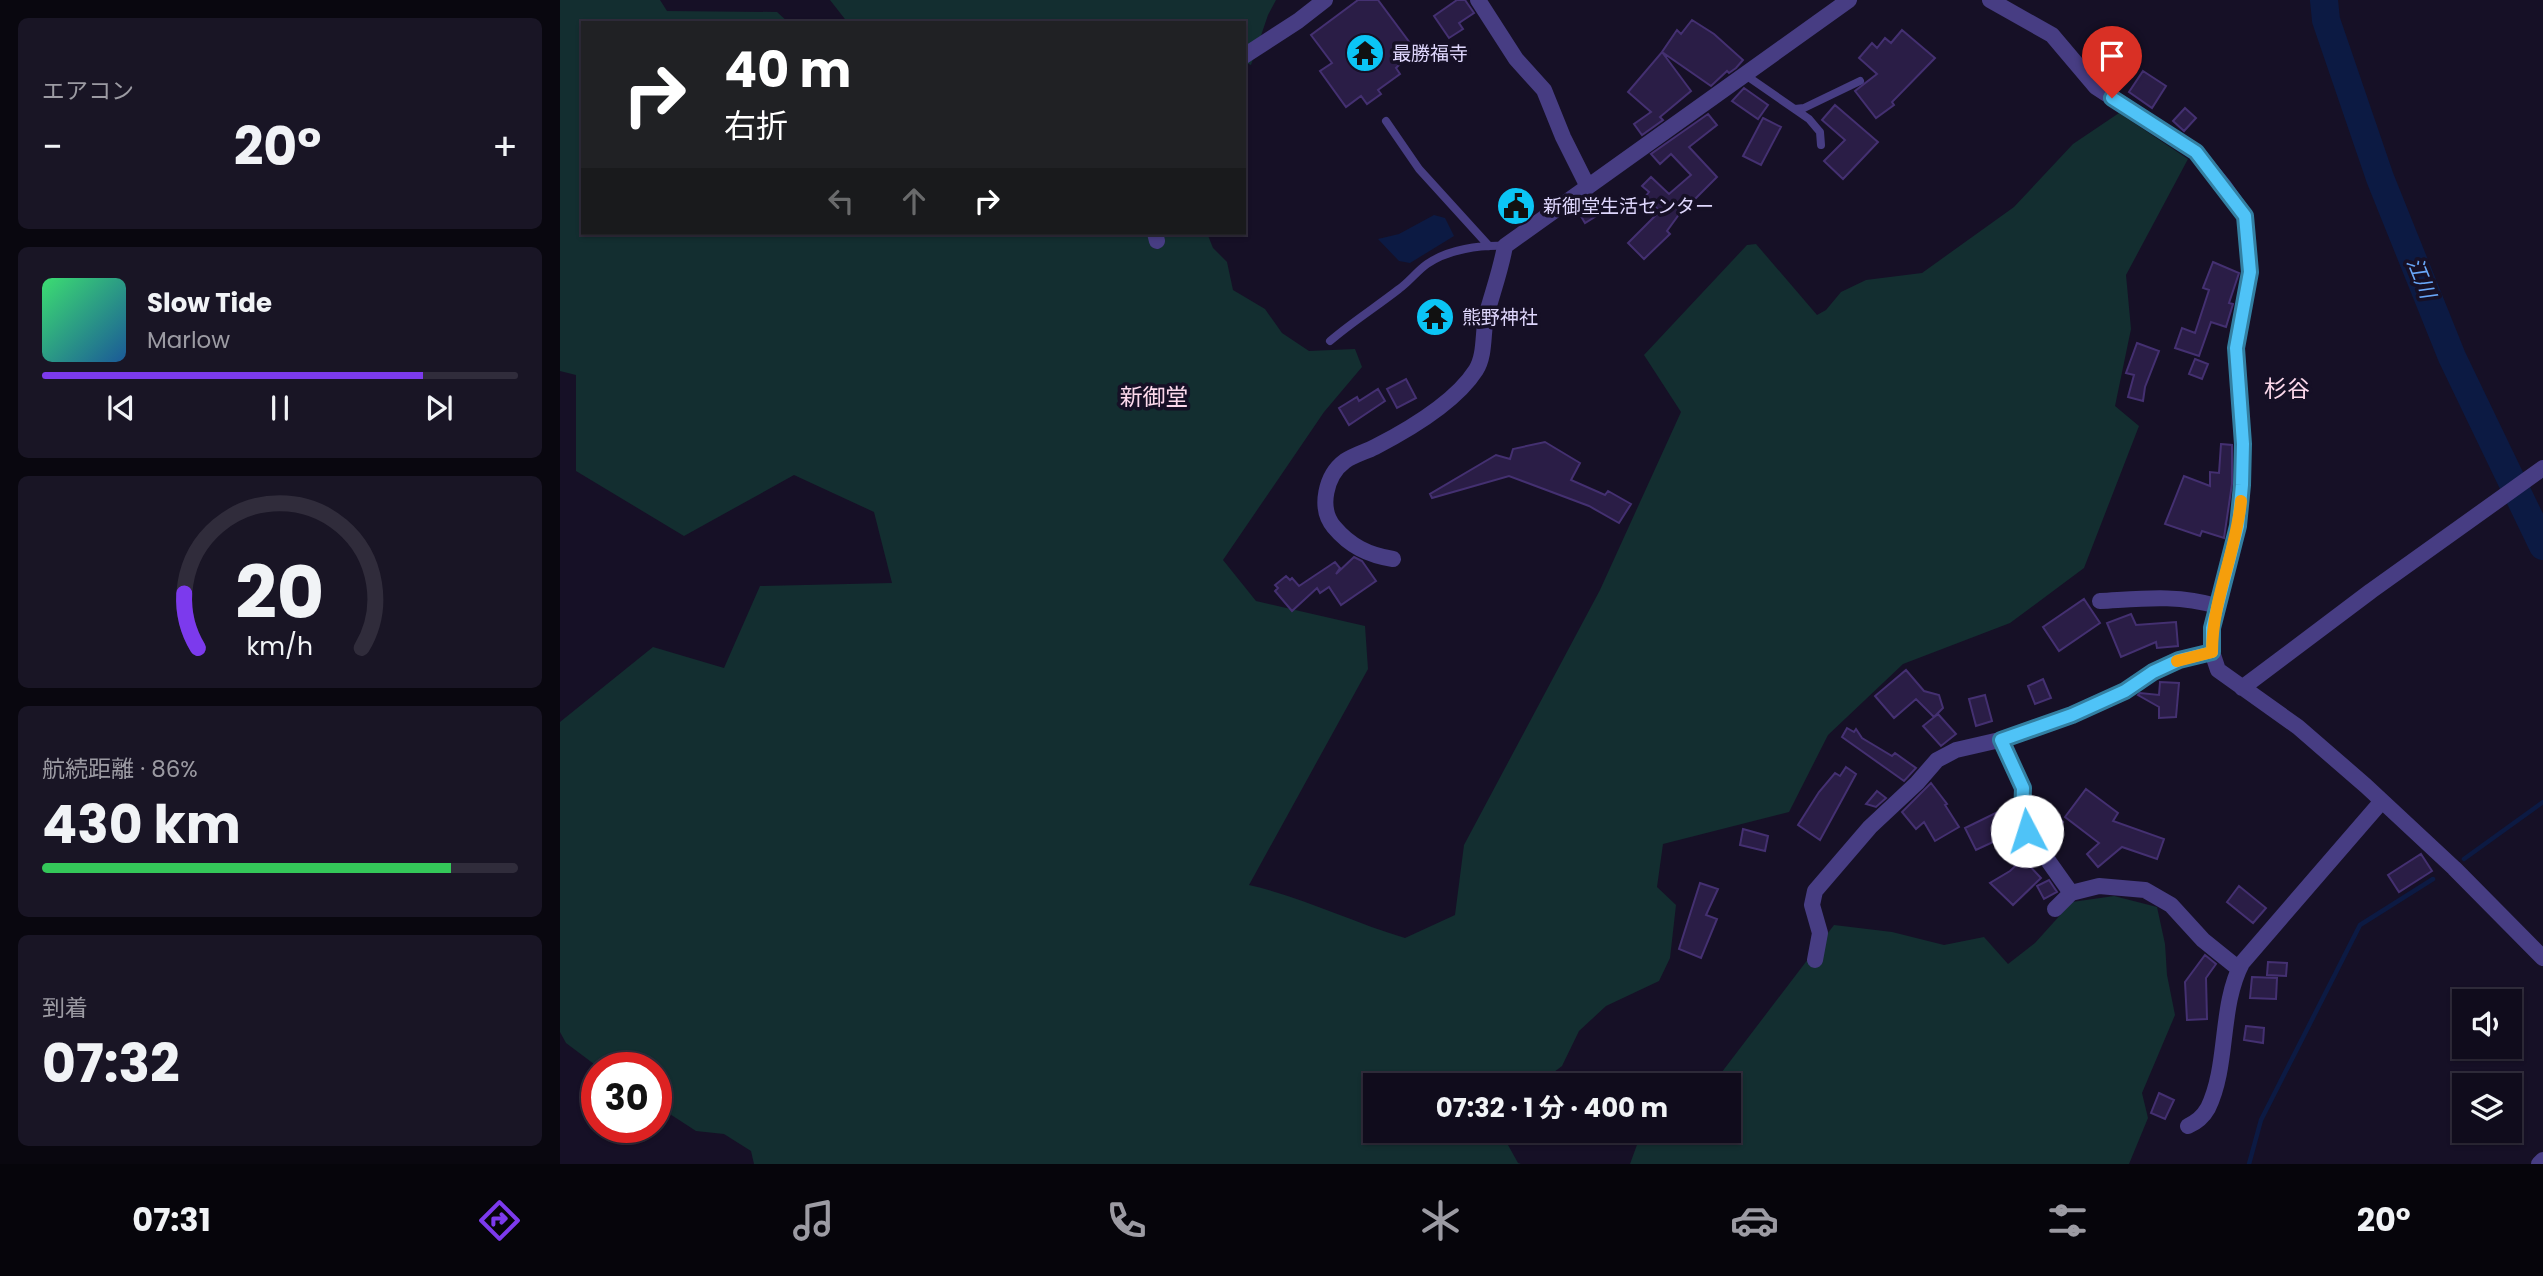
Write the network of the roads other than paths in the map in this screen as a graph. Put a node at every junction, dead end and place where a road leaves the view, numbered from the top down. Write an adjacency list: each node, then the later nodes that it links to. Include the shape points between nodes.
1 (1325, 0): 5 (street)
2 (1478, 0): 11 (street, via 1516,59 1544,90)
3 (1849, 0): 6 (street)
4 (1990, 0): 17 (street, via 2052,35 2096,87 2196,152 2245,216 2250,272 2236,348 2242,485 2238,526)
5 (1246, 55)
6 (1744, 75): 8 (lane); 11 (street)
7 (1860, 81): 8 (lane)
8 (1795, 109): 10 (lane, via 1820,132)
9 (1387, 121): 12 (lane, via 1419,169)
10 (1821, 145)
11 (1588, 187): 12 (street)
12 (1497, 246): 13 (lane, via 1459,251 1428,263); 15 (street, via 1499,278 1486,315 1477,369 1428,415 1345,461 1328,486 1326,518 1339,533 1360,550)
13 (1330, 341)
14 (2542, 470): 19 (street)
15 (1393, 559)
16 (2100, 601): 17 (street, via 2165,597)
17 (2216, 606): 18 (street)
18 (2212, 652): 19 (street, via 2218,670); 20 (street, via 2179,660 2072,715)
19 (2242, 688): 21 (street, via 2298,727)
20 (2001, 740): 22 (street, via 2023,788 2022,816 2027,831); 25 (street, via 1956,750 1937,760 1822,881 1812,905 1820,933)
21 (2382, 801): 24 (street); 26 (street)
22 (2071, 893): 23 (street); 26 (street, via 2099,886 2145,890 2171,905 2203,940)
23 (2055, 909)
24 (2543, 958)
25 (1815, 960)
26 (2239, 969): 27 (street, via 2231,989 2215,1090 2207,1110)
27 (2188, 1126)
28 (2543, 1160): 29 (street)
29 (2539, 1164)

